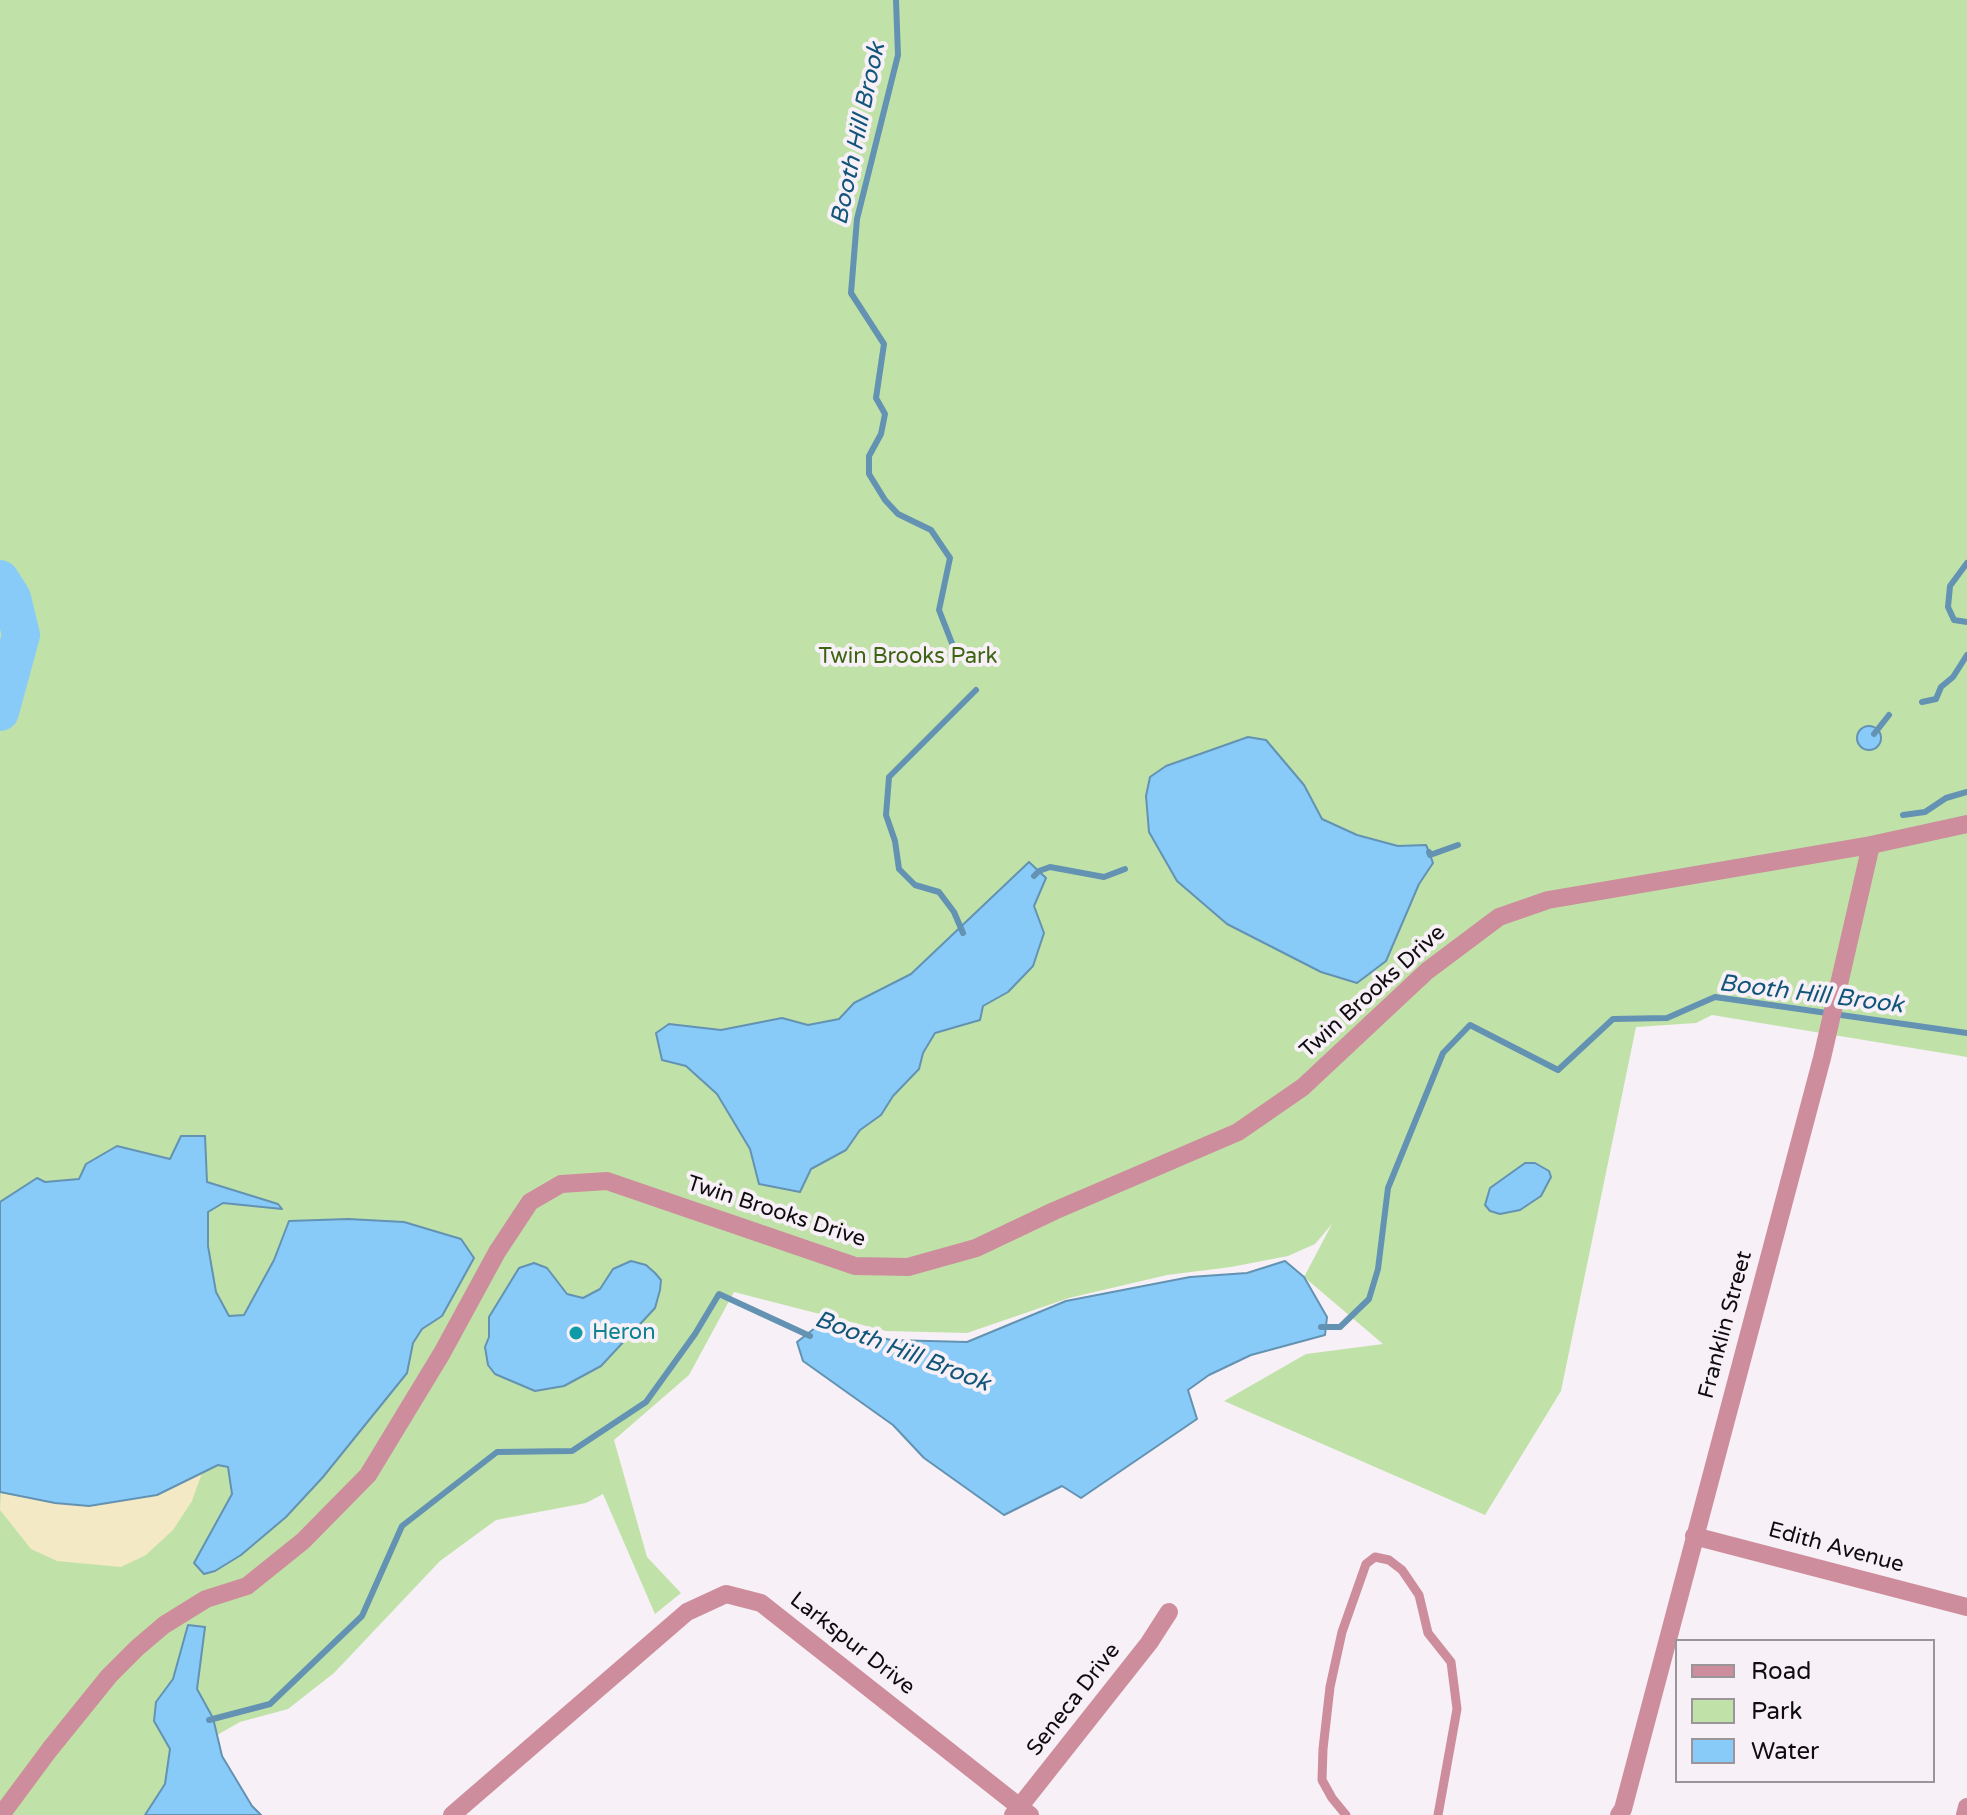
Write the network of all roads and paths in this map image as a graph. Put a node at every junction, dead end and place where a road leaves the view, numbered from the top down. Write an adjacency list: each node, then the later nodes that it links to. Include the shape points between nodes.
1 (1967, 824): 2 (street, Twin Brooks Drive)
2 (1871, 845): 3 (street, Franklin Street, via 1822,1058); 8 (street, Twin Brooks Drive, via 1609,888 1499,917 1427,971 1303,1087 1238,1132 976,1248 908,1267 855,1266 607,1181 561,1184 530,1202 368,1475 303,1541 247,1586 206,1599 137,1648 60,1736)
3 (1694, 1536): 4 (street, Edith Avenue); 12 (street, Franklin Street)
4 (1967, 1607)
5 (1169, 1612): 7 (street, Seneca Drive)
6 (1967, 1807): 13 (street)
7 (1021, 1812): 9 (street, Larkspur Drive, via 761,1603 726,1594 687,1612)
8 (1, 1815)
9 (452, 1815)
10 (1346, 1815): 11 (lane, via 1322,1780 1323,1749 1342,1632 1366,1564 1375,1557 1402,1570 1419,1595 1428,1633 1451,1662 1457,1709)
11 (1438, 1815)
12 (1619, 1815)
13 (1965, 1815)

